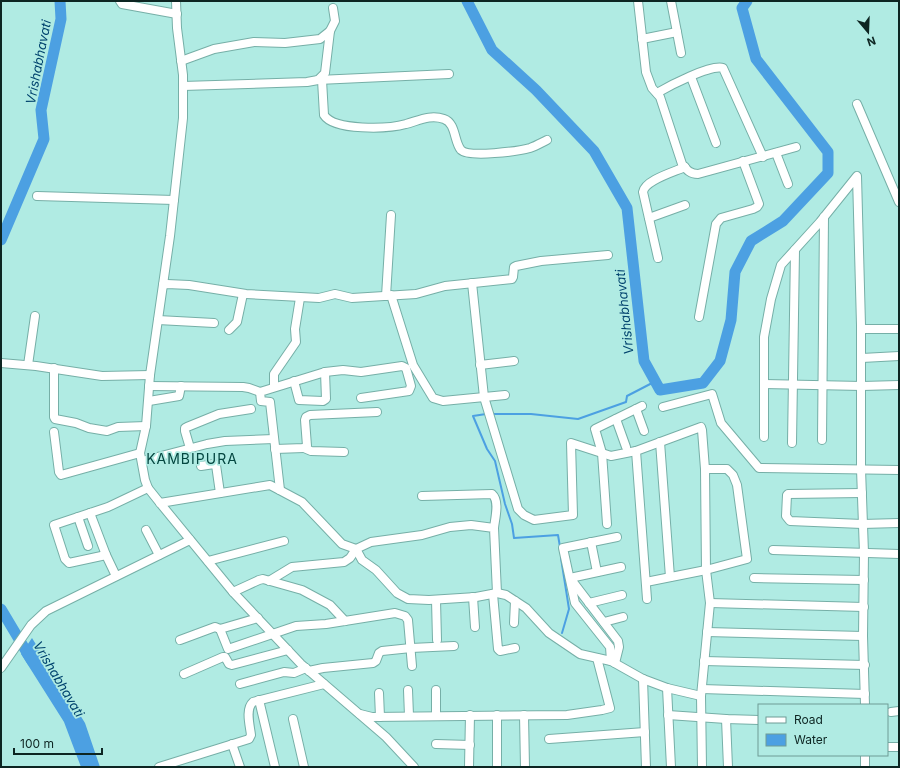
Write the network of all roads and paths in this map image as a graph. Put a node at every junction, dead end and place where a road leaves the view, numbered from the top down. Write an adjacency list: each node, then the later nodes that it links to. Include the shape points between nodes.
1 (120, 1): 6 (street, via 122,4)
2 (176, 1): 6 (street)
3 (638, 1): 9 (street)
4 (671, 1): 8 (street)
5 (333, 8): 7 (street, via 335,21)
6 (177, 14): 11 (street)
7 (330, 31): 11 (street, via 320,39 285,43 254,42 214,49); 14 (street, via 325,73)
8 (677, 32): 9 (street); 10 (street)
9 (642, 39): 16 (street, via 646,72 652,88)
10 (681, 53)
11 (181, 61): 15 (street)
12 (449, 74): 14 (street)
13 (691, 77): 16 (street); 19 (street); 22 (street, via 712,68 723,68)
14 (320, 80): 15 (street); 18 (street, via 324,115 327,119 347,126 359,128 405,124 423,118 445,119 449,122 458,145 466,153 519,150 531,148)
15 (183, 86): 27 (street, via 183,118)
16 (657, 93): 24 (street)
17 (856, 104): 28 (street)
18 (547, 140)
19 (716, 143)
20 (796, 147): 21 (street)
21 (776, 153): 22 (street); 25 (street)
22 (763, 157): 23 (street)
23 (744, 161): 24 (street, via 698,174 692,174); 42 (street, via 759,204 753,209 721,218 716,224)
24 (685, 167): 32 (street, via 651,181 644,188)
25 (788, 184)
26 (37, 196): 27 (street)
27 (174, 200): 37 (street)
28 (899, 202)
29 (685, 205): 32 (street)
30 (391, 215): 39 (street)
31 (824, 217): 33 (street); 45 (street, via 857,176); 60 (street)
32 (649, 218): 35 (street)
33 (795, 250): 58 (street, via 781,265 771,299 764,337); 59 (street)
34 (608, 255): 36 (street, via 516,266 512,278)
35 (658, 258)
36 (472, 283): 39 (street, via 443,286 416,294); 53 (street)
37 (163, 285): 38 (street, via 189,285); 43 (street)
38 (243, 294): 40 (street); 47 (street, via 237,322)
39 (389, 296): 40 (street, via 352,298 335,294 322,298); 68 (street, via 413,365 433,398 443,401)
40 (300, 298): 65 (street, via 295,329 296,342 274,374)
41 (35, 316): 52 (street)
42 (700, 317)
43 (158, 320): 44 (street); 56 (street)
44 (214, 323)
45 (861, 329): 46 (street); 49 (street)
46 (899, 329)
47 (229, 330)
48 (899, 356): 49 (street)
49 (862, 358): 64 (street)
50 (514, 361): 53 (street)
51 (1, 363): 52 (street)
52 (28, 365): 54 (street)
53 (480, 365): 68 (street)
54 (54, 368): 56 (street, via 102,376); 75 (street, via 55,419 107,431 118,427)
55 (325, 372): 57 (street); 57 (street, via 326,398 323,401 299,400); 69 (street, via 361,372 402,366 406,368 411,390)
56 (150, 375): 62 (street)
57 (294, 381): 65 (street)
58 (764, 384): 59 (street); 78 (street)
59 (793, 385): 60 (street); 82 (street)
60 (823, 385): 64 (street); 80 (street)
61 (899, 385): 64 (street)
62 (150, 386): 63 (street); 70 (street)
63 (182, 386): 66 (street, via 244,387); 70 (street, via 179,396)
64 (862, 386): 93 (street)
65 (274, 387): 66 (street)
66 (260, 392): 79 (street, via 261,401 270,402)
67 (505, 395): 68 (street)
68 (484, 397): 89 (street, via 518,509 524,516 534,520 573,515 571,443)
69 (361, 398)
70 (149, 401): 75 (street)
71 (663, 407): 93 (street, via 712,394 721,423 760,468)
72 (251, 409): 84 (street, via 219,414 187,427)
73 (377, 412): 85 (street, via 310,415 306,417 307,446)
74 (616, 419): 76 (street, via 639,407); 83 (street); 89 (street, via 595,429)
75 (146, 426): 90 (street)
76 (644, 431)
77 (54, 432): 90 (street, via 61,475)
78 (764, 437)
79 (274, 440): 84 (street, via 225,441); 86 (street)
80 (822, 440)
81 (660, 442): 87 (street); 92 (street, via 701,428); 124 (street)
82 (792, 443)
83 (626, 447)
84 (190, 448): 90 (street)
85 (304, 448): 86 (street); 88 (street, via 311,451)
86 (275, 449): 96 (street)
87 (636, 451): 89 (street, via 611,456); 129 (street)
88 (344, 452)
89 (602, 453): 104 (street)
90 (141, 457): 95 (street)
91 (201, 466): 97 (street, via 216,465)
92 (705, 469): 121 (street); 121 (street, via 727,469 733,475 737,485 747,559)
93 (861, 469): 94 (street); 98 (street)
94 (899, 470)
95 (148, 488): 100 (street); 101 (street)
96 (280, 490): 97 (street, via 270,485); 113 (street, via 302,502 342,544)
97 (220, 493): 100 (street)
98 (862, 493): 105 (street); 105 (street, via 788,494 786,516 790,521)
99 (422, 496): 106 (street, via 492,494 496,502)
100 (160, 503): 109 (street)
101 (90, 513): 102 (street); 117 (street)
102 (78, 517): 112 (street); 117 (street, via 54,525 67,561 71,563)
103 (899, 523): 105 (street)
104 (607, 524)
105 (863, 524): 115 (street)
106 (494, 528): 113 (street, via 467,525 447,527 422,535 371,542); 131 (street)
107 (146, 530): 118 (street)
108 (617, 537): 111 (street)
109 (190, 540): 118 (street); 119 (street)
110 (284, 541): 119 (street)
111 (591, 542): 122 (street); 125 (street, via 563,548)
112 (88, 546)
113 (356, 549): 128 (street, via 344,562 292,567); 135 (street, via 362,560 376,570 397,593 408,599)
114 (773, 550): 115 (street)
115 (864, 553): 116 (street); 127 (street)
116 (899, 554)
117 (106, 555): 123 (street)
118 (159, 555): 123 (street)
119 (208, 562): 130 (street)
120 (620, 567): 122 (street)
121 (706, 570): 124 (street); 138 (street)
122 (598, 572): 125 (street)
123 (116, 576): 161 (street, via 46,611 31,625)
124 (670, 577): 129 (street)
125 (570, 578): 137 (street); 158 (street, via 575,603 610,646)
126 (754, 578): 127 (street)
127 (864, 580): 139 (street)
128 (269, 581): 130 (street, via 259,580); 142 (street, via 300,589 328,604)
129 (646, 582): 134 (street)
130 (233, 592): 141 (street)
131 (495, 594): 133 (street); 136 (street, via 506,595); 154 (street, via 498,649 500,651)
132 (622, 595): 137 (street)
133 (473, 597): 135 (street); 145 (street)
134 (647, 599)
135 (436, 600): 151 (street)
136 (515, 601): 144 (street); 156 (street, via 526,608 549,633 580,654)
137 (589, 602): 143 (street)
138 (710, 603): 139 (street); 147 (street)
139 (864, 607): 149 (street)
140 (623, 617): 143 (street)
141 (258, 618): 146 (street); 148 (street)
142 (345, 621): 148 (street, via 296,626); 153 (street, via 395,613 405,616 408,620)
143 (604, 622): 158 (street, via 618,641 619,647)
144 (514, 623)
145 (475, 627)
146 (220, 629): 148 (street, via 228,649); 150 (street, via 215,627)
147 (707, 632): 149 (street); 157 (street)
148 (272, 634): 155 (street)
149 (863, 636): 159 (street)
150 (180, 640)
151 (437, 640)
152 (454, 646): 153 (street)
153 (410, 648): 160 (street); 162 (street, via 380,652 374,663)
154 (515, 648)
155 (288, 650): 162 (street); 163 (street, via 232,665 223,657)
156 (597, 658): 158 (street); 178 (street, via 610,708 567,715)
157 (704, 661): 159 (street); 171 (street)
158 (613, 662): 164 (street)
159 (865, 665): 172 (street)
160 (412, 666)
161 (1, 668)
162 (307, 670): 165 (street, via 284,672); 166 (street)
163 (184, 674)
164 (643, 679): 167 (street); 187 (street)
165 (240, 684)
166 (324, 684): 173 (street); 175 (street)
167 (667, 688): 171 (street); 179 (street)
168 (408, 690): 180 (street)
169 (436, 690): 181 (street)
170 (379, 693): 182 (street)
171 (702, 693): 172 (street); 183 (street)
172 (865, 694): 174 (street)
173 (260, 700): 189 (street, via 250,704 250,737); 197 (street)
174 (865, 704)
175 (360, 714): 182 (street); 199 (street)
176 (470, 715): 177 (street); 181 (street); 191 (street)
177 (497, 715): 178 (street); 201 (street)
178 (524, 715): 202 (street)
179 (668, 715): 183 (street); 204 (street)
180 (409, 716): 181 (street); 182 (street)
181 (436, 716)
182 (380, 717)
183 (702, 718): 185 (street); 205 (street)
184 (293, 719): 198 (street)
185 (726, 720): 186 (street); 206 (street)
186 (758, 720)
187 (645, 732): 188 (street); 203 (street)
188 (549, 739)
189 (232, 744): 195 (street); 196 (street)
190 (436, 744): 191 (street)
191 (470, 745): 200 (street)
192 (888, 747): 193 (street)
193 (899, 747)
194 (865, 756): 207 (street)
195 (159, 767)
196 (240, 767)
197 (275, 767)
198 (304, 767)
199 (414, 767)
200 (469, 767)
201 (497, 767)
202 (525, 767)
203 (646, 767)
204 (671, 767)
205 (702, 767)
206 (728, 767)
207 (865, 767)

